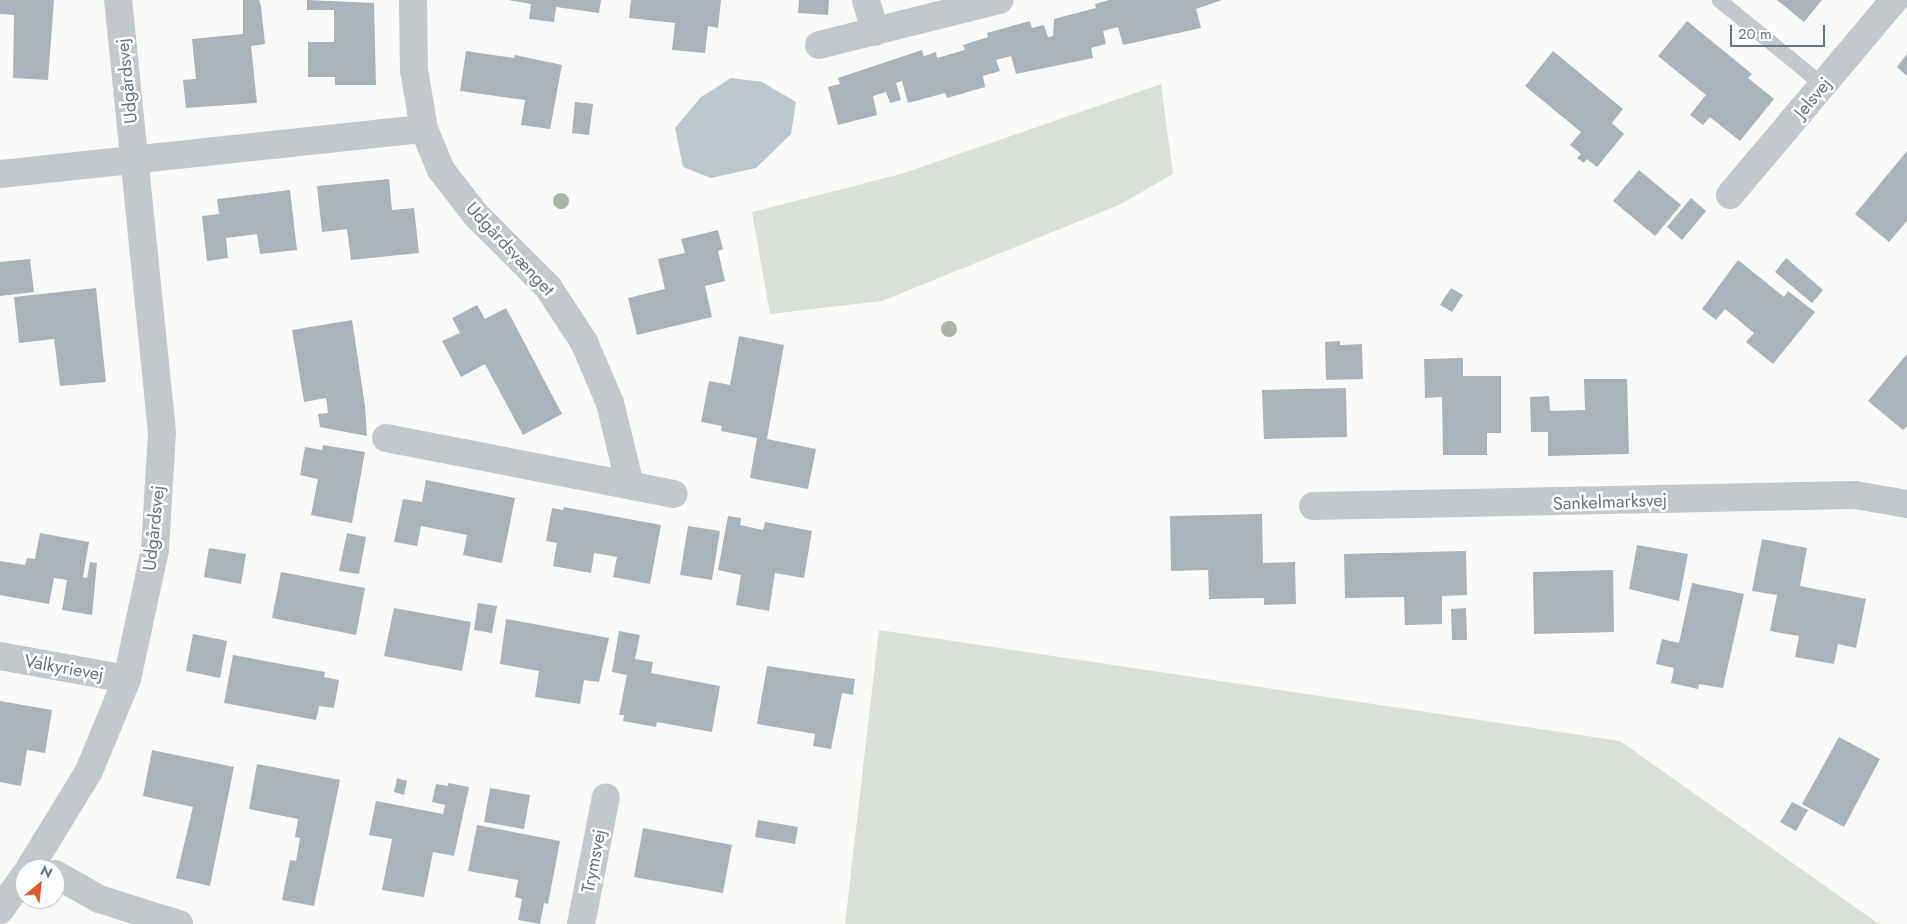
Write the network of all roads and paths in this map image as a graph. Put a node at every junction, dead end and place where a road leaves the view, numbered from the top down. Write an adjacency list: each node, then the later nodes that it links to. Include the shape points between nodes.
1 (118, 0): 11 (street, Udgårdsvej)
2 (413, 0): 10 (street, Udgårdsvænget, via 414,70)
3 (866, 0): 7 (street)
4 (999, 0): 7 (street)
5 (1719, 0): 9 (lane)
6 (1894, 0): 9 (street, Jelsvej)
7 (875, 32): 8 (street)
8 (819, 46)
9 (1824, 85): 13 (street, Jelsvej)
10 (424, 129): 11 (street); 15 (street, Udgårdsvænget, via 441,170 476,215 548,287 584,342 610,403)
11 (135, 161): 12 (street); 20 (street, Udgårdsvej, via 162,432 155,550)
12 (0, 174)
13 (1730, 195)
14 (386, 438): 15 (street)
15 (630, 485): 16 (street)
16 (674, 494)
17 (1907, 504): 18 (street, Sankelmarksvej, via 1855,495)
18 (1313, 506)
19 (0, 656): 20 (street, Valkyrievej)
20 (127, 679): 22 (street, Udgårdsvej, via 89,771)
21 (606, 797): 27 (street, Trymsvej)
22 (44, 859)
23 (65, 883): 26 (street, via 99,899)
24 (15, 894): 25 (street, Udgårdsvej)
25 (0, 910)
26 (179, 924)
27 (581, 924)

